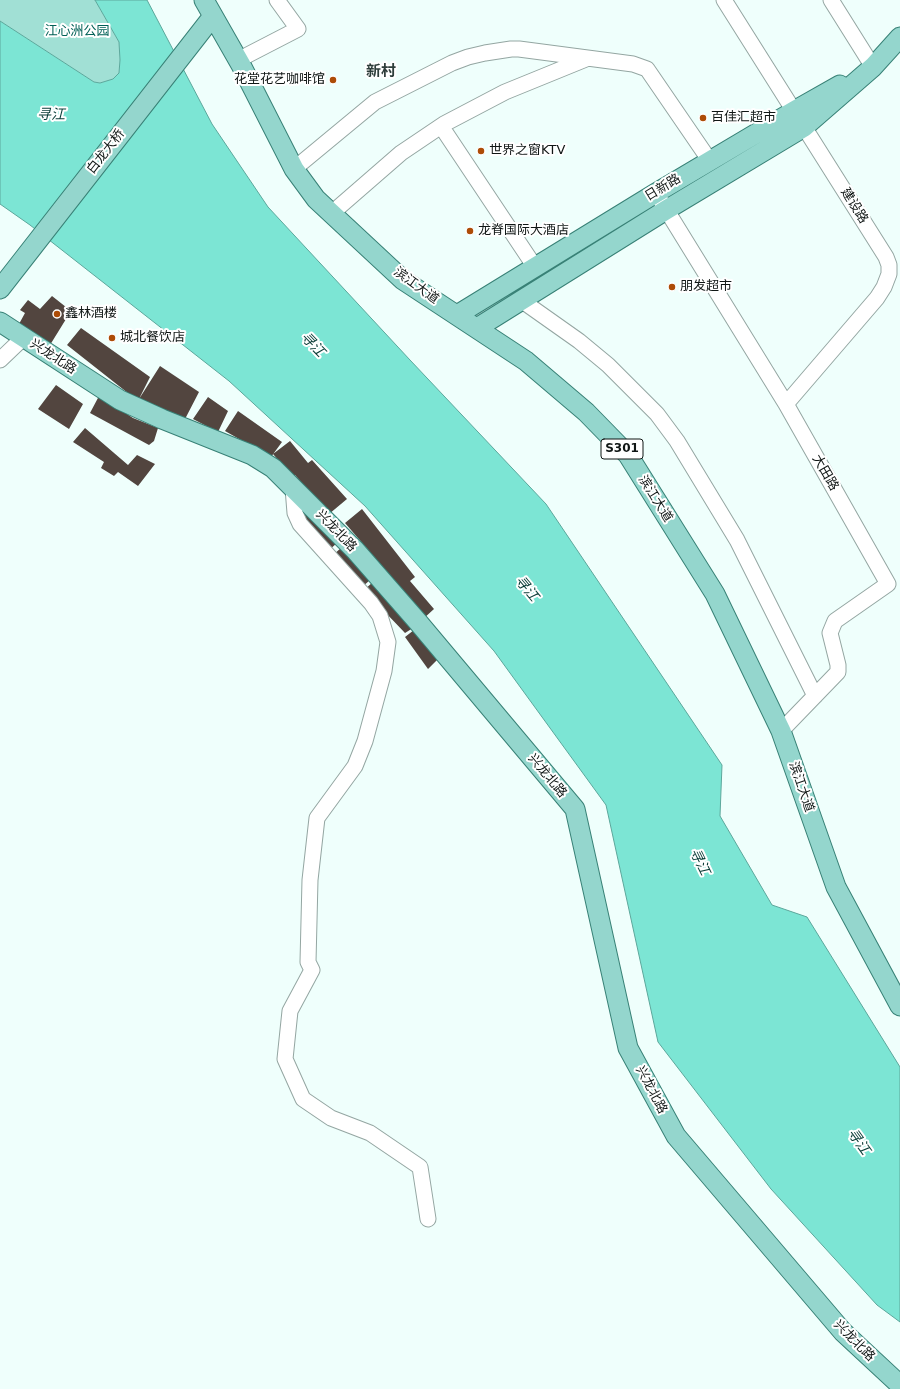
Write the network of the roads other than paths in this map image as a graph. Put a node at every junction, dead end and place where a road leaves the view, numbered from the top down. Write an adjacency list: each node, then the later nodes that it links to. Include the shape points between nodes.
1 (277, 0): 7 (street, via 298,29)
2 (724, 0): 9 (street, 建设路)
3 (831, 0): 8 (street)
4 (209, 8): 7 (main road, 滨江大道 / S301); 18 (main road, 白龙大桥, via 190,44)
5 (900, 37): 8 (main road, 日新路)
6 (587, 58): 10 (street, via 505,92); 12 (street, via 633,64 647,69); 13 (street, via 519,49 495,51 452,63 374,102)
7 (238, 60): 13 (main road, 滨江大道 / S301)
8 (872, 67): 9 (main road, 日新路); 11 (main road, 日新路)
9 (794, 110): 11 (street, 建设路); 12 (main road, 日新路)
10 (441, 126): 16 (street, via 400,152); 17 (street)
11 (804, 126): 15 (main road, 日新路); 25 (street, 建设路, via 886,258 889,274 877,298)
12 (710, 161): 14 (main road, 日新路)
13 (294, 169): 16 (main road, 滨江大道 / S301, via 316,199)
14 (656, 193): 15 (street, 大田路); 17 (main road, 日新路)
15 (666, 210): 19 (main road, 日新路); 25 (street, 大田路)
16 (332, 213): 20 (main road, 滨江大道 / S301, via 404,280)
17 (535, 267): 20 (main road, 日新路)
18 (0, 289)
19 (521, 300): 22 (main road, 日新路); 27 (street, via 608,365 657,414 705,485 737,540)
20 (457, 315): 22 (main road, 滨江大道 / S301)
21 (0, 322): 23 (main road, 兴龙北路)
22 (477, 328): 28 (main road, 滨江大道 / S301, via 532,366 586,412 628,455 715,594)
23 (24, 338): 24 (street); 26 (main road, 兴龙北路, via 120,400 162,420 252,455 273,468)
24 (0, 360)
25 (786, 404): 27 (street, 大田路, via 888,584 835,620 830,632 837,674)
26 (293, 488): 30 (street, via 295,513 300,524 371,603 380,616 388,642 384,671 363,748 355,766 317,818 310,880 308,962 312,970 290,1011 285,1059 303,1099 331,1118 370,1133 420,1167); 31 (main road, 兴龙北路, via 355,550 575,809 628,1048 676,1136 843,1332)
27 (815, 696): 28 (street, 大田路)
28 (781, 731): 29 (main road, 滨江大道 / S301, via 836,887)
29 (900, 1006)
30 (428, 1219)
31 (900, 1385)

